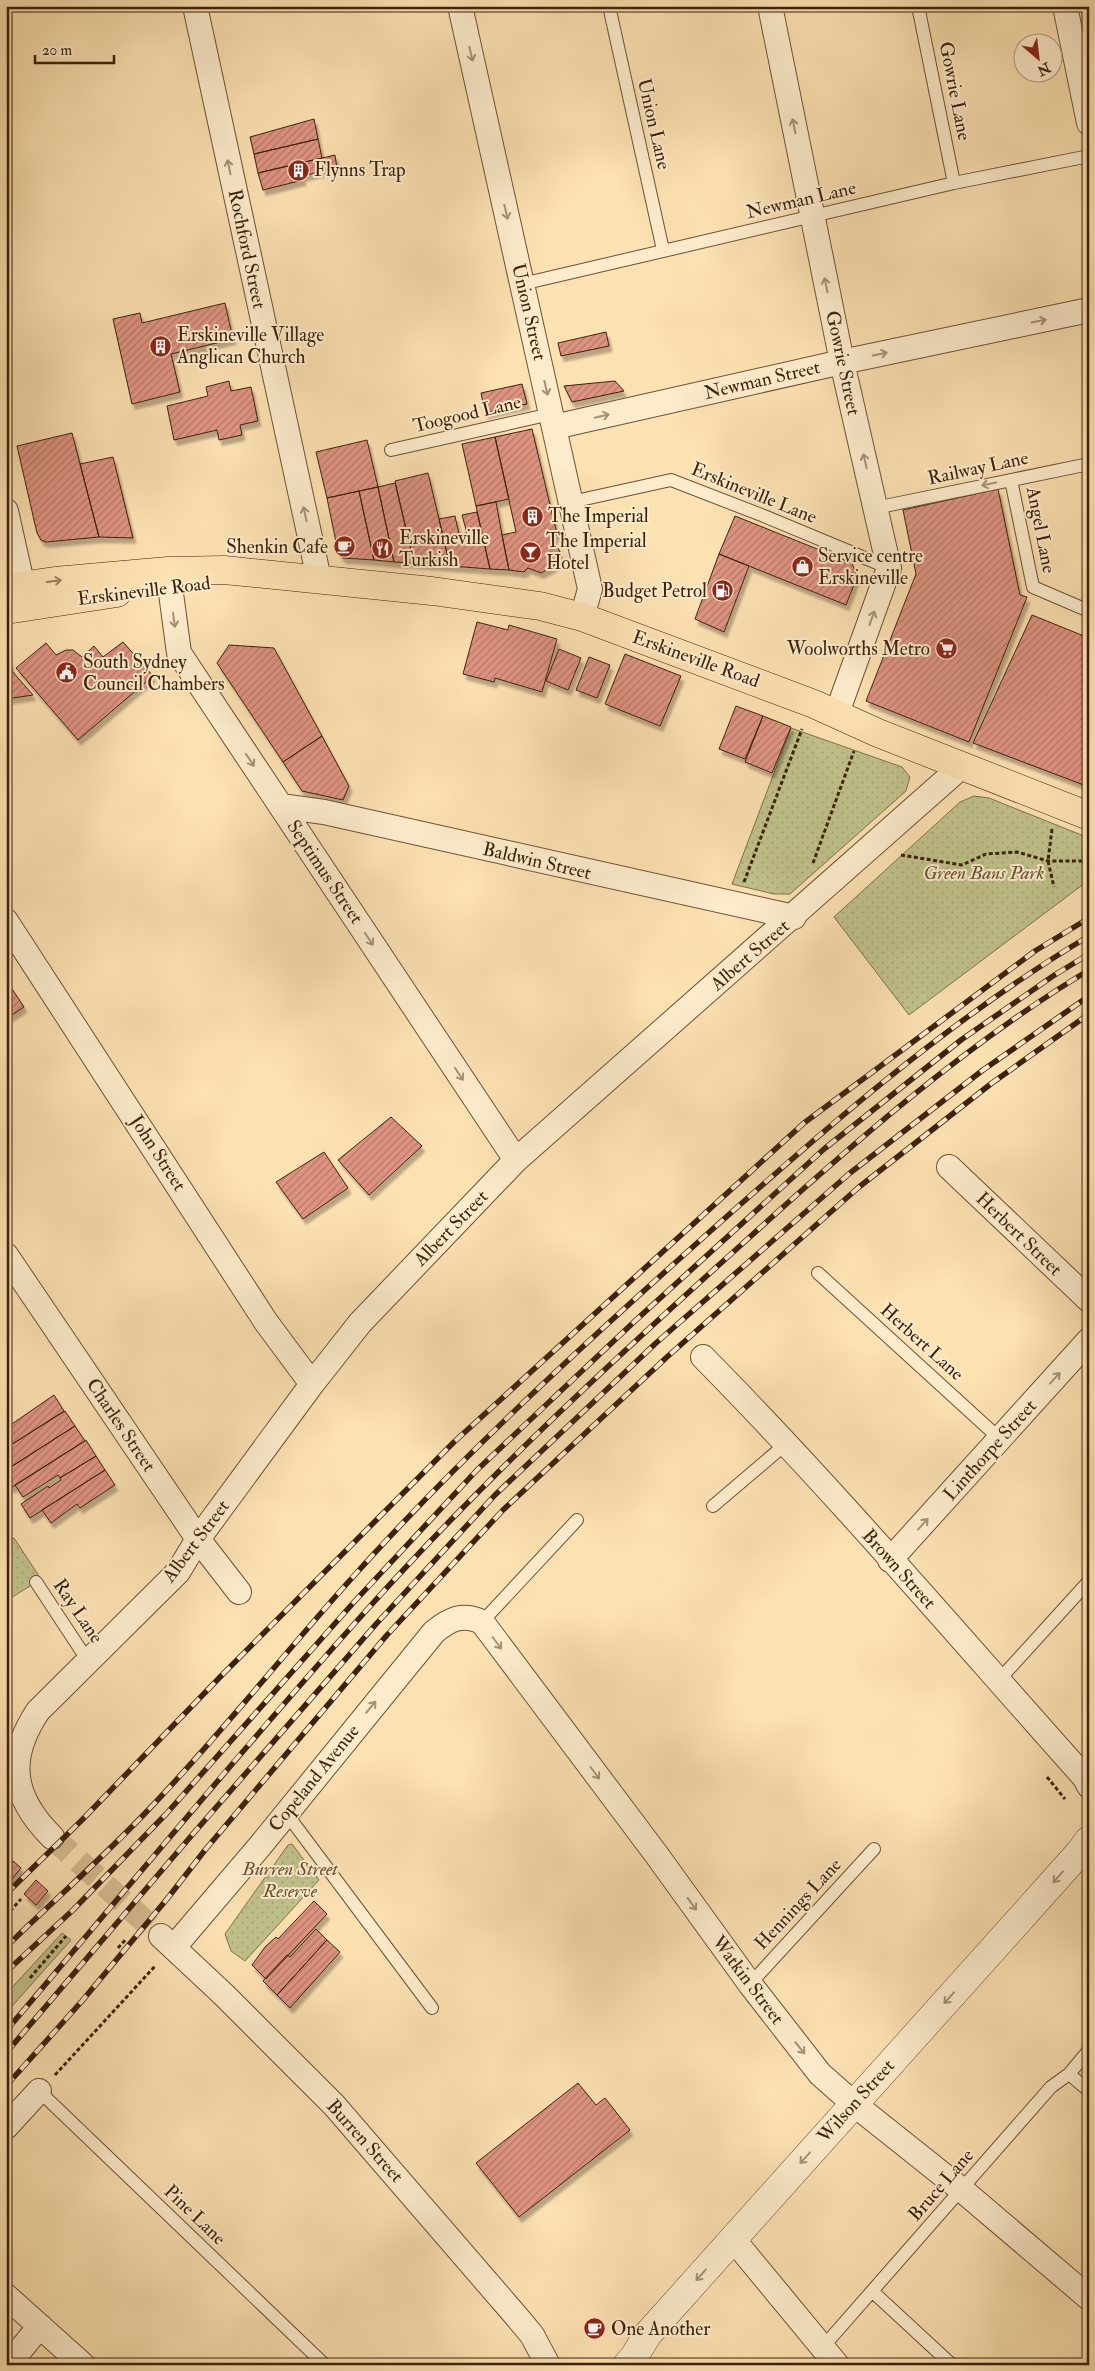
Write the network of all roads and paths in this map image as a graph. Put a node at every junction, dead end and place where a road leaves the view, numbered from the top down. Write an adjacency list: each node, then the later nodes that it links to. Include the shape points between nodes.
1 (194, 6): 23 (street, Rochford Street, one-way to 1)
2 (460, 6): 12 (street, Union Street, one-way to 12)
3 (609, 6): 11 (lane, Union Lane)
4 (770, 6): 10 (street, Gowrie Street, one-way to 4)
5 (918, 6): 9 (lane, Gowrie Lane)
6 (1065, 6): 7 (street)
7 (1089, 122)
8 (1089, 156): 9 (lane, Newman Lane)
9 (954, 183): 10 (lane, Newman Lane)
10 (813, 217): 11 (lane, Newman Lane); 14 (street, Gowrie Street, one-way to 10)
11 (663, 250): 12 (lane, Newman Lane)
12 (522, 284): 15 (street, Union Street, one-way to 15)
13 (1089, 310): 14 (street, Newman Street, one-way to 13)
14 (842, 362): 15 (street, Newman Street, one-way to 14); 20 (street, Gowrie Street, one-way to 14)
15 (553, 420): 16 (lane, Toogood Lane); 19 (street, Union Street)
16 (391, 450)
17 (1089, 464): 18 (lane, Railway Lane)
18 (1012, 480): 20 (lane, Railway Lane, one-way to 20); 26 (lane, Angel Lane, via 1033,587)
19 (571, 502): 22 (lane, Erskineville Lane, via 671,480); 27 (street, Union Street, via 590,589)
20 (876, 508): 22 (street, Gowrie Street)
21 (6, 511): 25 (street)
22 (889, 568): 28 (street, one-way to 22)
23 (319, 579): 24 (main road, Erskineville Road, via 283,576); 27 (main road, Erskineville Road, via 488,598)
24 (169, 580): 25 (main road, Erskineville Road, via 105,594); 32 (street, Septimus Street, one-way to 32, via 179,653)
25 (16, 597)
26 (1089, 611)
27 (582, 617): 28 (main road, Erskineville Road)
28 (837, 713): 31 (main road, Erskineville Road)
29 (802, 729): 40 (path)
30 (855, 749): 38 (path)
31 (962, 766): 33 (main road, Erskineville Road); 36 (street, Albert Street)
32 (281, 806): 40 (street, Baldwin Street, via 324,812); 43 (street, Septimus Street, one-way to 43)
33 (1062, 806): 34 (main road, Erskineville Road); 37 (path, via 1052,828)
34 (1089, 816)
35 (1089, 846): 37 (path, via 1082,861)
36 (868, 850): 37 (path, via 962,865 986,854 1017,852); 41 (street, Albert Street)
37 (1048, 861): 39 (path)
38 (811, 870)
39 (1054, 888)
40 (735, 906): 41 (street, Baldwin Street)
41 (794, 917): 43 (street, Albert Street)
42 (6, 921): 50 (street, John Street, via 266,1322)
43 (516, 1160): 50 (street, Albert Street, via 360,1323)
44 (950, 1167): 47 (street, Herbert Street)
45 (9, 1264): 55 (street, Charles Street)
46 (818, 1273): 51 (lane, Herbert Lane)
47 (1089, 1300)
48 (1089, 1340): 51 (street, Linthorpe Street, one-way to 48)
49 (703, 1357): 52 (street, Brown Street)
50 (312, 1384): 55 (street, Albert Street)
51 (1000, 1439): 56 (street, Linthorpe Street, one-way to 51)
52 (787, 1442): 53 (lane); 56 (street, Brown Street)
53 (714, 1506)
54 (577, 1520): 60 (lane)
55 (198, 1540): 59 (street, Charles Street); 61 (street, Albert Street, via 178,1572)
56 (890, 1560): 62 (street, Brown Street)
57 (1089, 1581): 62 (lane)
58 (36, 1582): 61 (lane, Ray Lane)
59 (239, 1592)
60 (471, 1619): 65 (street, Copeland Avenue, one-way to 60, via 434,1632 446,1622); 76 (street, Watkin Street, one-way to 76, via 656,1854)
61 (88, 1661): 63 (street, Albert Street, via 38,1711)
62 (999, 1680): 64 (street, Brown Street)
63 (12, 1757): 66 (street, via 25,1805 34,1820)
64 (1089, 1786)
65 (286, 1813): 74 (street, Copeland Avenue); 77 (lane)
66 (52, 1837)
67 (1089, 1840): 82 (street, Wilson Street, one-way to 82)
68 (874, 1849): 76 (lane, Hennings Lane)
69 (21, 1899): 70 (path)
70 (6, 1916)
71 (66, 1936): 75 (path)
72 (126, 1939): 73 (path)
73 (118, 1948)
74 (165, 1948): 80 (path); 94 (street, Burren Street, via 334,2105 517,2317)
75 (30, 1978)
76 (750, 1984): 82 (street, Watkin Street, one-way to 82, via 820,2074)
77 (432, 2008)
78 (1089, 2050): 79 (lane, Bruce Lane)
79 (1069, 2074): 81 (lane); 84 (lane, Bruce Lane, via 1051,2087)
80 (39, 2092): 83 (street); 93 (lane, Pine Lane)
81 (1089, 2092)
82 (854, 2104): 84 (street, Watkin Street); 85 (street, Wilson Street, one-way to 85)
83 (6, 2128)
84 (962, 2190): 86 (lane, Bruce Lane); 88 (street, Watkin Street)
85 (733, 2239): 90 (street); 95 (street, Wilson Street, one-way to 95, via 648,2334)
86 (872, 2291): 90 (lane, Bruce Lane); 96 (lane)
87 (6, 2296): 89 (street)
88 (1089, 2298)
89 (40, 2326): 91 (street); 92 (street)
90 (830, 2356)
91 (8, 2365)
92 (83, 2365)
93 (325, 2365)
94 (548, 2365)
95 (627, 2365)
96 (952, 2365)

